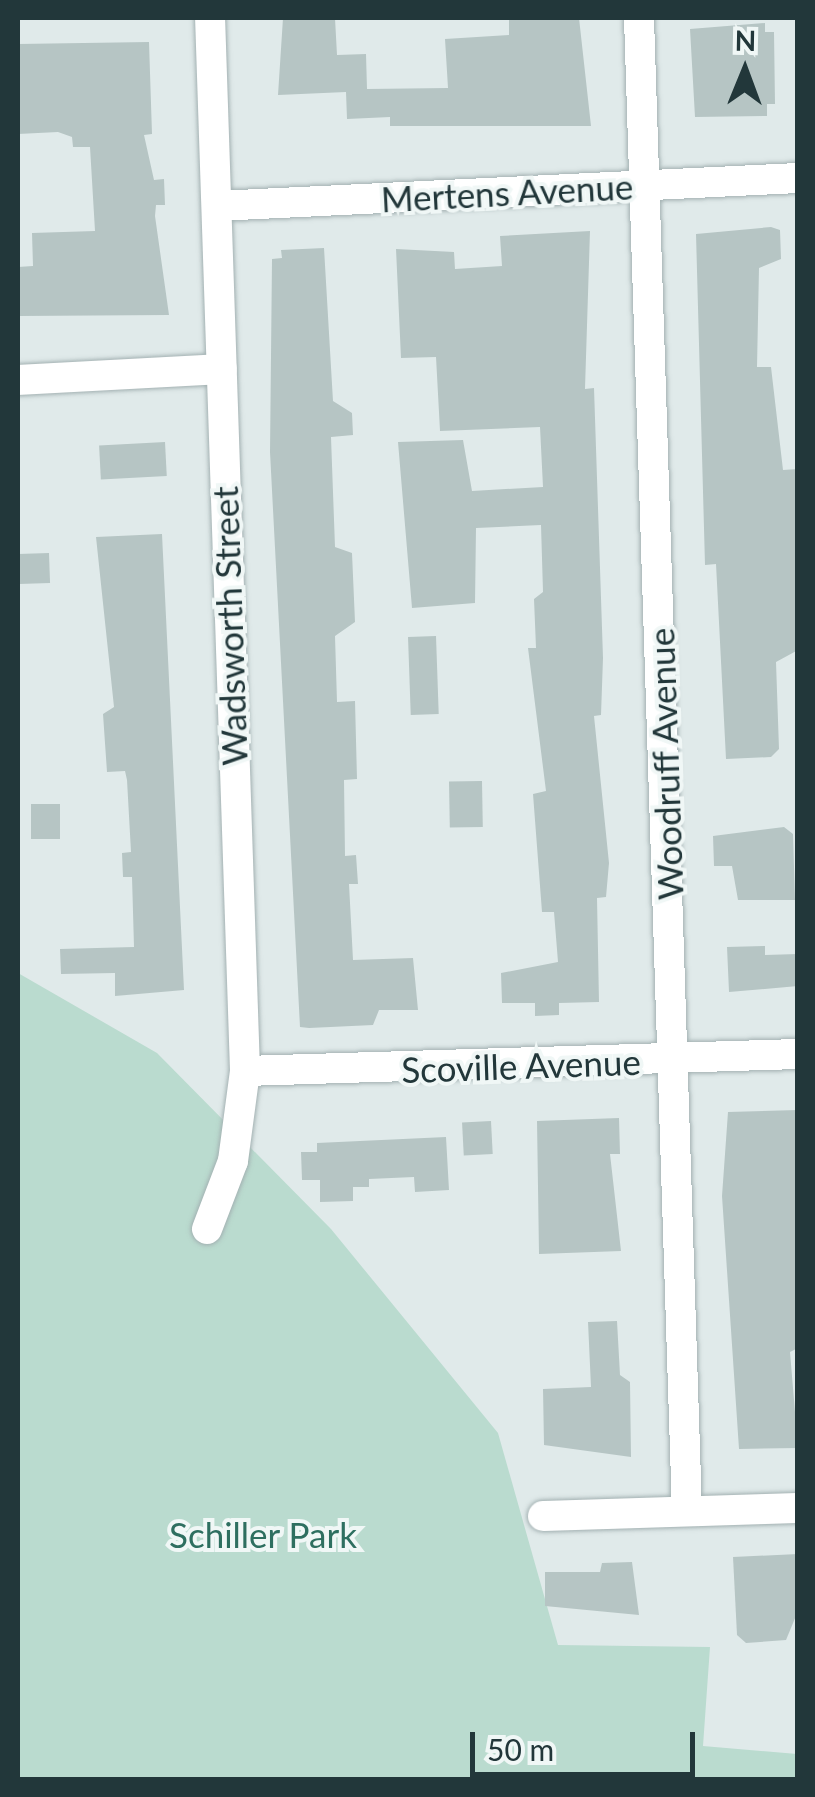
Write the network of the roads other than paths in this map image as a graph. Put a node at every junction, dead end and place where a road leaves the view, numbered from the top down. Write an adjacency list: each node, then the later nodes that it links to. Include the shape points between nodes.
1 (210, 18): 5 (street, Wadsworth Street)
2 (639, 18): 4 (street, Woodruff Avenue)
3 (798, 178): 4 (street, Mertens Avenue)
4 (644, 185): 5 (street, Mertens Avenue); 9 (street, Woodruff Avenue)
5 (217, 206): 6 (street, Wadsworth Street)
6 (222, 369): 7 (street); 10 (street, Wadsworth Street)
7 (18, 380)
8 (798, 1054): 9 (street, Scoville Avenue)
9 (675, 1059): 10 (street, Scoville Avenue); 13 (street, Woodruff Avenue)
10 (245, 1072): 11 (street, Wadsworth Street, via 233,1161)
11 (206, 1229)
12 (798, 1508): 13 (street)
13 (688, 1511): 14 (street)
14 (543, 1516)

